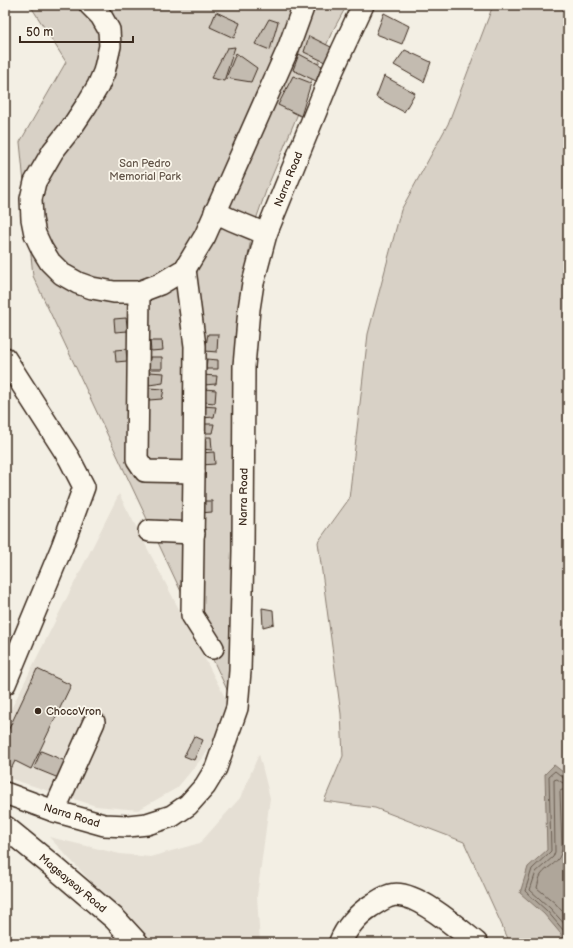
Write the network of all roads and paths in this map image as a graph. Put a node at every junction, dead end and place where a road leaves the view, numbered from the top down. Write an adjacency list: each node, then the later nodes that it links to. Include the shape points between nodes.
1 (90, 5): 7 (street, via 101,16 109,30 110,46 106,66 86,106 53,151 35,182 31,199 32,219 42,249 62,274 92,288 114,292)
2 (304, 5): 4 (street, via 288,49)
3 (363, 5): 5 (street, Narra Road, via 332,72)
4 (215, 212): 5 (street); 6 (street, via 205,236)
5 (266, 234): 16 (street, Narra Road, via 253,283 245,359 240,671 236,708 216,768 205,786 188,805 172,816 147,824 104,825)
6 (185, 269): 7 (street, via 160,284); 9 (street, via 195,346)
7 (139, 292): 9 (street, via 137,459 145,471)
8 (5, 358): 13 (street, via 69,458 84,487)
9 (194, 472): 11 (street)
10 (149, 531): 11 (street)
11 (194, 533): 12 (street, via 192,615)
12 (213, 648)
13 (5, 684)
14 (94, 722): 16 (street)
15 (5, 793): 16 (street, Narra Road)
16 (54, 811)
17 (5, 827): 18 (main road, Magsaysay Road, via 115,919)
18 (137, 943)
19 (340, 943): 20 (main road, via 357,916 382,899 393,895 408,896 425,905)
20 (476, 943)

